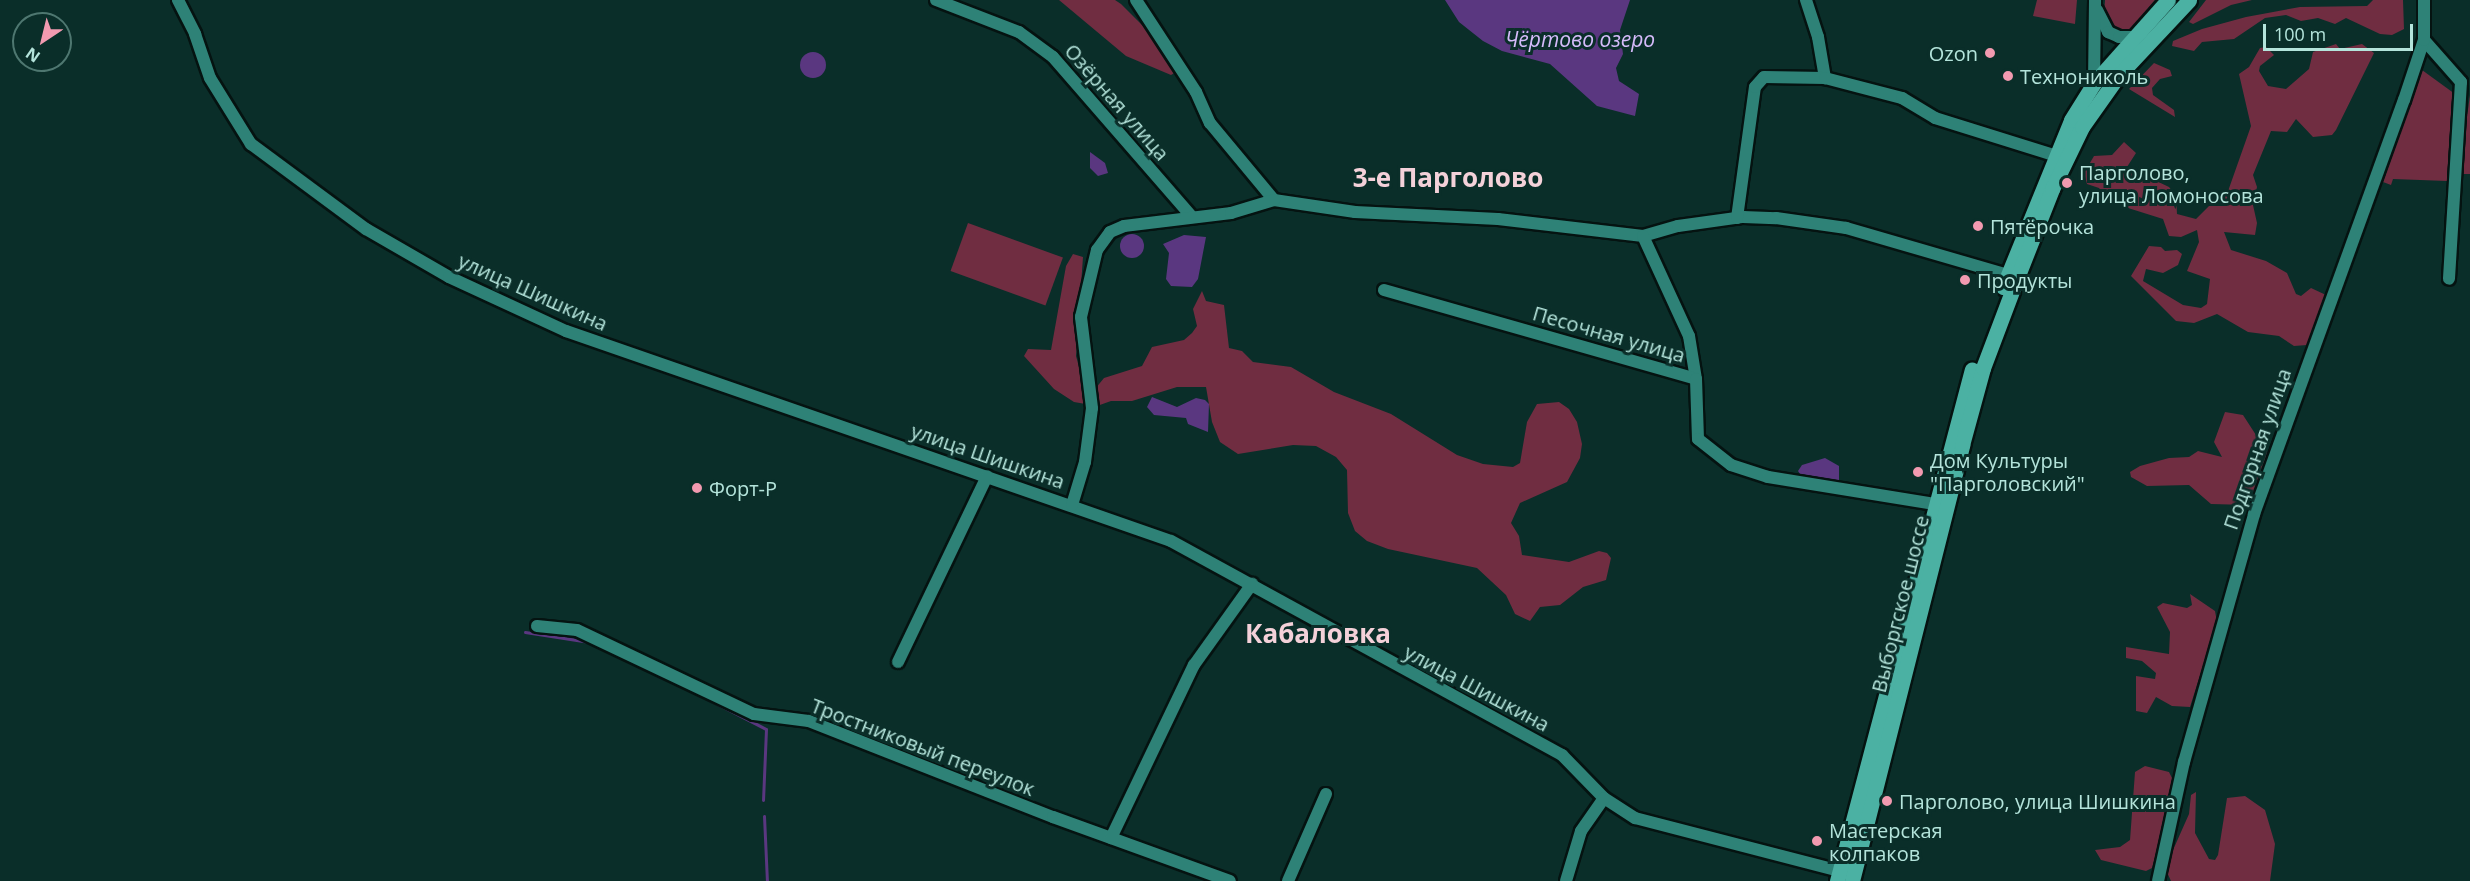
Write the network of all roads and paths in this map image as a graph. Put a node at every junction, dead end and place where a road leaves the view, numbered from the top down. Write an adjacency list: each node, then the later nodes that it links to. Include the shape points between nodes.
1 (178, 0): 23 (street, улица Шишкина, via 210,78 251,144 366,229 449,277 566,331)
2 (936, 0): 16 (street, Озёрная улица, via 1018,32 1053,57)
3 (1136, 0): 15 (street, via 1196,92 1210,123)
4 (1806, 0): 11 (street)
5 (2168, 0): 9 (main road, Выборгское шоссе)
6 (2189, 0): 32 (main road, Выборгское шоссе, via 2118,76 2082,127 2052,189 2017,278 1983,368)
7 (2424, 0): 10 (street, Подгорная улица)
8 (2095, 1): 9 (street, via 2108,32 2118,38); 12 (street)
9 (2135, 37): 12 (main road, Выборгское шоссе)
10 (2424, 40): 13 (street); 36 (street, Подгорная улица, via 2254,514 2184,762)
11 (1825, 78): 14 (street, via 1902,98 1935,118); 17 (street, via 1764,77 1755,87)
12 (2094, 83): 14 (main road, Выборгское шоссе)
13 (2466, 84): 20 (street)
14 (2054, 155): 19 (main road, Выборгское шоссе)
15 (1274, 200): 16 (street, via 1231,213); 18 (street, via 1355,212 1497,219)
16 (1192, 217): 25 (street, via 1124,226 1110,232 1097,249 1082,317 1092,408 1085,462)
17 (1737, 218): 18 (street, via 1678,226); 19 (street, via 1776,218 1846,228)
18 (1643, 236): 22 (street, via 1689,336)
19 (2008, 274): 24 (main road, Выборгское шоссе, via 1973,367)
20 (2449, 279)
21 (1384, 290): 22 (street, Песочная улица)
22 (1696, 379): 24 (street, Песочная улица, via 1698,439 1731,465 1768,477)
23 (987, 476): 25 (street, улица Шишкина); 28 (street)
24 (1935, 504): 32 (main road, Выборгское шоссе)
25 (1072, 505): 26 (street, улица Шишкина, via 1171,541)
26 (1252, 584): 30 (street, улица Шишкина, via 1562,755); 31 (street, via 1194,665)
27 (537, 626): 31 (street, Тростниковый переулок, via 577,630 754,714 809,721)
28 (898, 662)
29 (1326, 794): 34 (street)
30 (1604, 798): 32 (street, улица Шишкина, via 1635,818 1659,826); 35 (street, via 1581,831)
31 (1111, 838): 33 (street, Тростниковый переулок)
32 (1846, 877)
33 (1230, 881)
34 (1288, 881)
35 (1566, 881)
36 (2158, 881)

